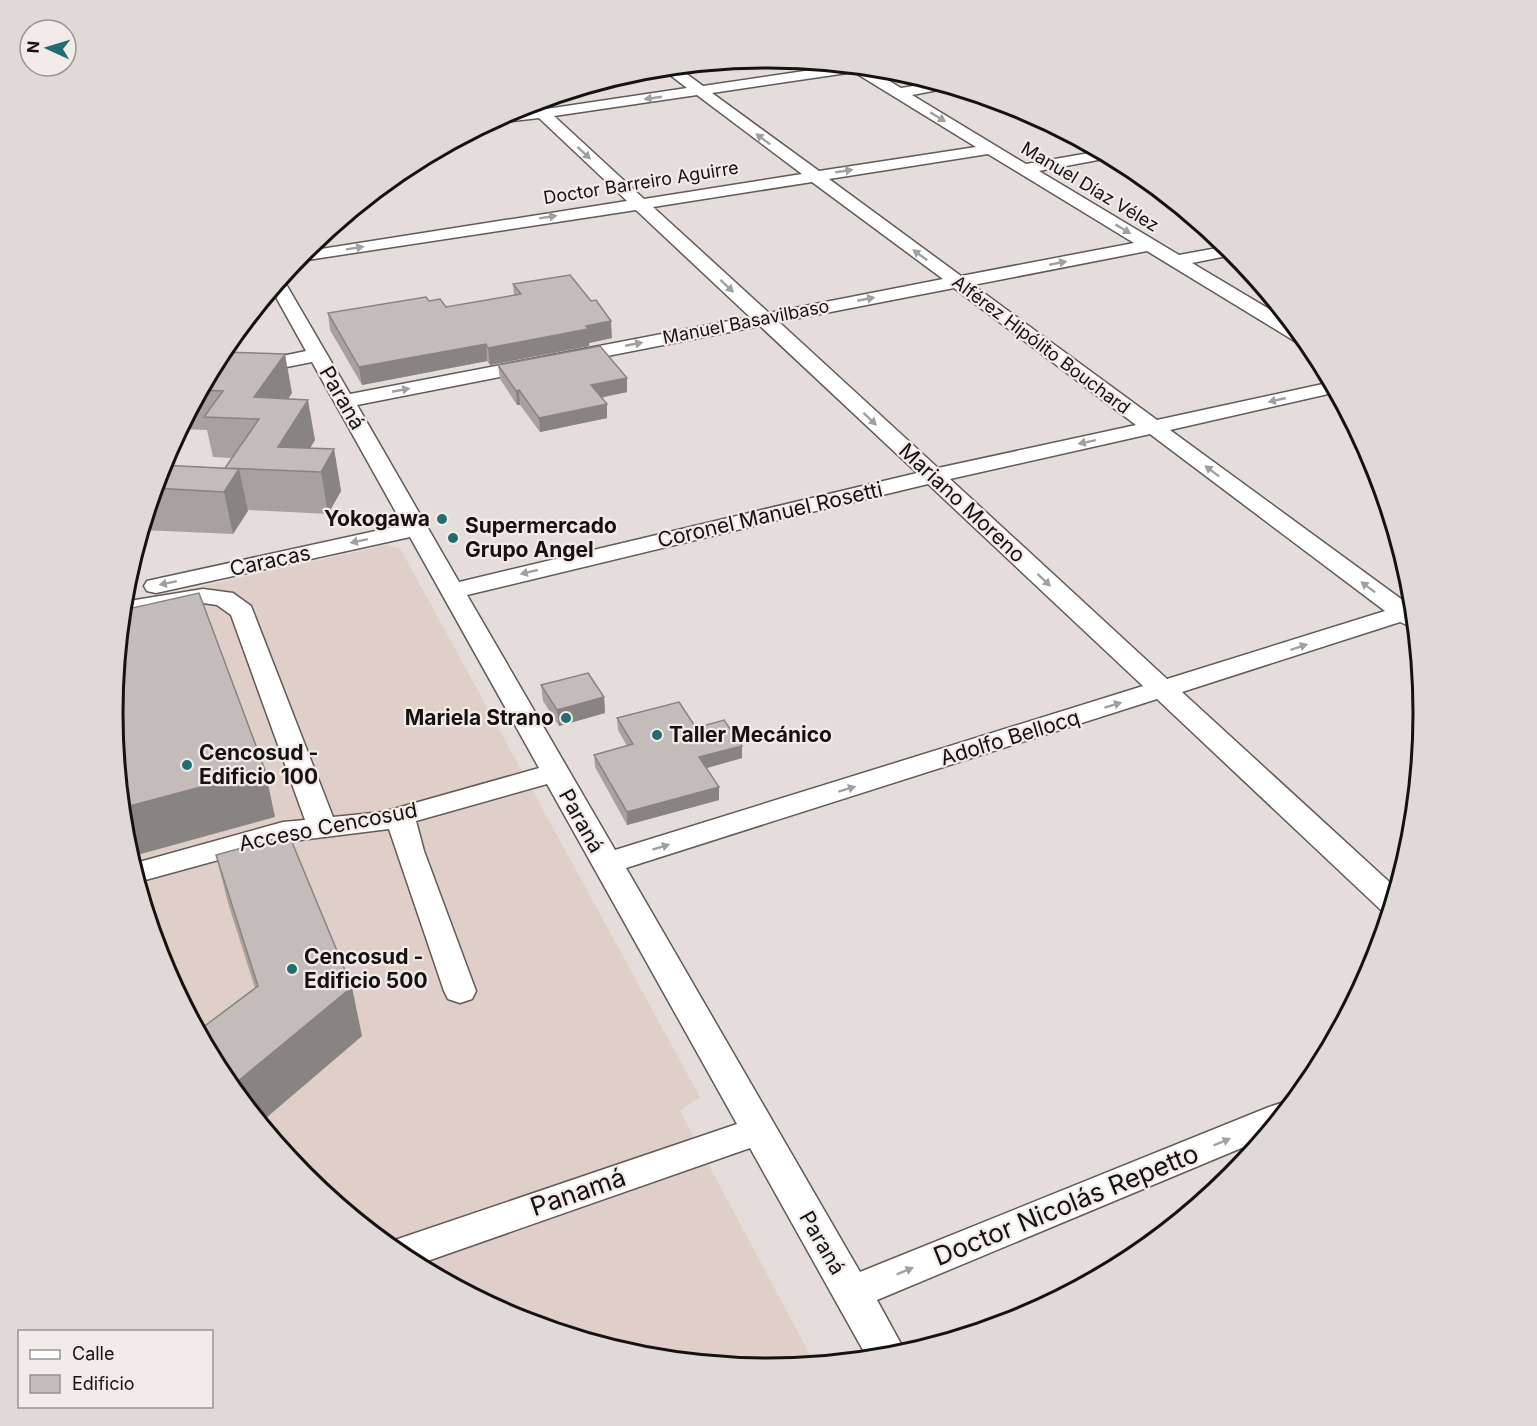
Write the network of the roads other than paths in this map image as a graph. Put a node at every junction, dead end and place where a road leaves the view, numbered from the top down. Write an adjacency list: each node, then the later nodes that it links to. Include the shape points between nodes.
1 (826, 70): 5 (street)
2 (677, 74): 5 (street, Alférez Hipólito Bouchard)
3 (871, 76): 6 (street, Manuel Díaz Vélez)
4 (931, 88): 6 (street)
5 (699, 91): 7 (street, one-way to 7); 12 (street, Alférez Hipólito Bouchard, one-way to 5)
6 (899, 93): 9 (street, Manuel Díaz Vélez, one-way to 9)
7 (548, 107)
8 (539, 110): 13 (street, Mariano Moreno, one-way to 13)
9 (990, 149): 11 (street, Manuel Díaz Vélez); 12 (street, Doctor Barreiro Aguirre, one-way to 9)
10 (1095, 156): 11 (street)
11 (1024, 169): 14 (street, Manuel Díaz Vélez, one-way to 14)
12 (813, 176): 13 (street, Doctor Barreiro Aguirre); 18 (street, Alférez Hipólito Bouchard, one-way to 12)
13 (637, 202): 16 (street, Doctor Barreiro Aguirre, one-way to 13); 20 (street, Mariano Moreno, one-way to 20)
14 (1149, 245): 17 (street, Manuel Díaz Vélez); 18 (street, Manuel Basavilbaso, one-way to 14)
15 (1220, 252): 17 (street)
16 (314, 255)
17 (1176, 261): 21 (street, Manuel Díaz Vélez)
18 (956, 282): 20 (street, Manuel Basavilbaso, one-way to 18); 26 (street, Alférez Hipólito Bouchard)
19 (281, 290): 22 (street, Paraná)
20 (762, 318): 25 (street, Manuel Basavilbaso, one-way to 20); 27 (street, Mariano Moreno, one-way to 27)
21 (1287, 328)
22 (318, 355): 23 (street); 25 (street, Paraná)
23 (230, 372)
24 (1327, 389): 26 (street, Coronel Manuel Rosetti, one-way to 26)
25 (344, 401): 28 (street, Paraná)
26 (1153, 428): 27 (street, Coronel Manuel Rosetti, one-way to 27); 32 (street, Alférez Hipólito Bouchard, one-way to 26)
27 (933, 477): 30 (street, Coronel Manuel Rosetti, one-way to 30); 34 (street, Mariano Moreno, one-way to 34)
28 (416, 529): 29 (street, Caracas, one-way to 29); 30 (street, Paraná)
29 (134, 591)
30 (451, 591): 35 (street, Paraná)
31 (132, 608): 37 (street, via 203,596 224,598 242,611)
32 (1405, 611)
33 (1406, 616): 34 (street, Adolfo Bellocq, one-way to 33)
34 (1163, 690): 38 (street, Adolfo Bellocq, one-way to 34); 40 (street, Mariano Moreno)
35 (555, 773): 36 (street, Acceso Cencosud); 38 (street, Paraná)
36 (400, 815): 37 (street, Acceso Cencosud); 41 (street, via 409,851)
37 (323, 829): 39 (street, Acceso Cencosud, via 283,832)
38 (605, 864): 43 (street, Paraná)
39 (143, 871)
40 (1387, 897)
41 (460, 991)
42 (1267, 1123): 45 (street, Doctor Nicolás Repetto, one-way to 42)
43 (756, 1131): 44 (street, Panamá); 45 (street, Paraná)
44 (411, 1251)
45 (851, 1293): 46 (street, Paraná)
46 (883, 1348)

